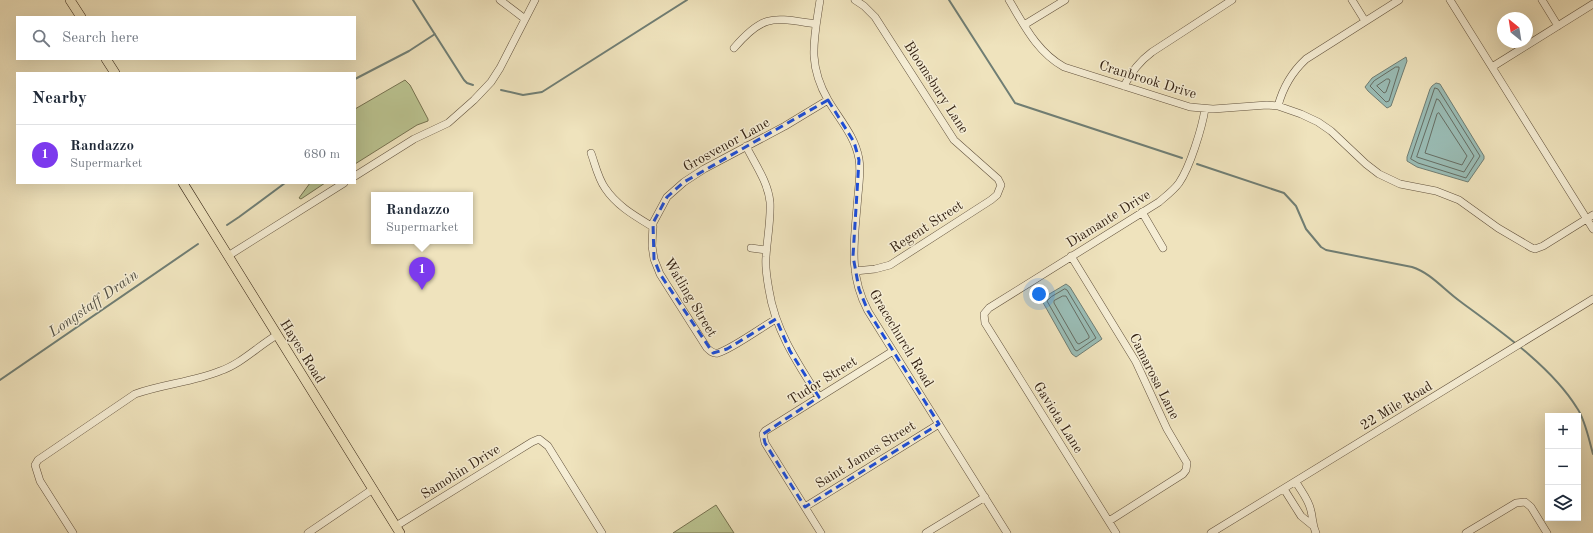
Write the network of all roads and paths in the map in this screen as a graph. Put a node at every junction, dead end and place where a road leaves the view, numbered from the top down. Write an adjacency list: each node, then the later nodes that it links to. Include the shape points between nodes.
1 (70, 0): 14 (main road)
2 (500, 0): 15 (street)
3 (535, 0): 15 (street)
4 (820, 0): 17 (street, Gracechurch Road)
5 (855, 0): 33 (street, Bloomsbury Lane, via 875,16 954,140 998,179)
6 (1009, 0): 18 (street, Cranbrook Drive)
7 (1065, 0): 18 (street)
8 (1232, 0): 24 (street, via 1142,59)
9 (1352, 0): 16 (street)
10 (1399, 0): 16 (street)
11 (1450, 0): 22 (street)
12 (1542, 0): 19 (street)
13 (1593, 4): 19 (street)
14 (80, 16)
15 (525, 19): 30 (street, via 491,82 474,100 448,122 414,139)
16 (1365, 21): 26 (street, via 1301,63 1288,80)
17 (816, 24): 20 (street, via 769,20 754,27); 25 (street, Gracechurch Road, via 813,45 816,71)
18 (1024, 25): 24 (street, Cranbrook Drive, via 1039,48 1056,62)
19 (1558, 26): 22 (street)
20 (734, 48)
21 (107, 60): 23 (main road)
22 (1492, 67): 35 (street)
23 (114, 72)
24 (1124, 86): 27 (street, Cranbrook Drive, via 1173,102)
25 (828, 100): 28 (street, Grosvenor Lane); 43 (street, Gracechurch Road, via 854,142 859,160)
26 (1278, 106): 27 (street, Cranbrook Drive, via 1261,104); 35 (street, Cranbrook Drive, via 1325,126 1366,164 1386,178 1455,198 1502,231 1535,249)
27 (1205, 109): 34 (street, Diamante Drive, via 1199,134 1180,181 1165,197)
28 (746, 146): 36 (street, Grosvenor Lane, via 679,186 664,201); 40 (street, via 765,183 769,198)
29 (591, 153): 36 (street, via 604,187 625,210)
30 (356, 175)
31 (184, 184): 41 (main road, Hayes Road)
32 (342, 184): 41 (street)
33 (1001, 185): 43 (street, Regent Street, via 997,195 991,200 890,265)
34 (1142, 212): 39 (street); 42 (street, Diamante Drive)
35 (1590, 217): 37 (street)
36 (653, 227): 46 (street, Watling Street, via 652,246 660,274 707,348 717,353 727,349)
37 (1593, 229)
38 (751, 248): 40 (street)
39 (1163, 248)
40 (766, 250): 46 (street, via 766,272)
41 (228, 256): 47 (main road, Hayes Road)
42 (1071, 256): 45 (street, Diamante Drive, via 989,308); 56 (street, Camarosa Lane, via 1136,362 1188,467 1183,474)
43 (854, 270): 48 (street, Gracechurch Road, via 864,304)
44 (1593, 298): 51 (street, 22 Mile Road)
45 (984, 314): 56 (street, Gaviota Lane, via 985,323)
46 (776, 319): 49 (street, via 790,351)
47 (277, 335): 52 (main road, Hayes Road); 59 (street, via 222,371 135,394 38,460 35,466 40,481)
48 (893, 351): 49 (street, Tudor Street); 50 (street, Gracechurch Road)
49 (819, 397): 55 (street, Tudor Street, via 763,434 765,443)
50 (939, 424): 54 (street, Gracechurch Road); 55 (street, Saint James Street)
51 (1296, 482): 53 (street, 22 Mile Road); 57 (street, via 1312,512)
52 (373, 489): 58 (main road, Hayes Road); 60 (street)
53 (1284, 489): 57 (street, via 1301,516); 66 (street, 22 Mile Road)
54 (984, 497): 63 (street); 64 (street, Gracechurch Road)
55 (805, 507): 62 (street)
56 (1109, 521): 65 (street, Gaviota Lane)
57 (1312, 525): 67 (street)
58 (398, 529): 61 (street, Samohin Drive, via 539,439 548,446)
59 (74, 533)
60 (308, 533)
61 (602, 533)
62 (821, 533)
63 (926, 533)
64 (1007, 533)
65 (1116, 533)
66 (1213, 533)
67 (1316, 533)
68 (1466, 533): 69 (street, via 1516,503 1524,502 1531,507)
69 (1547, 533)

